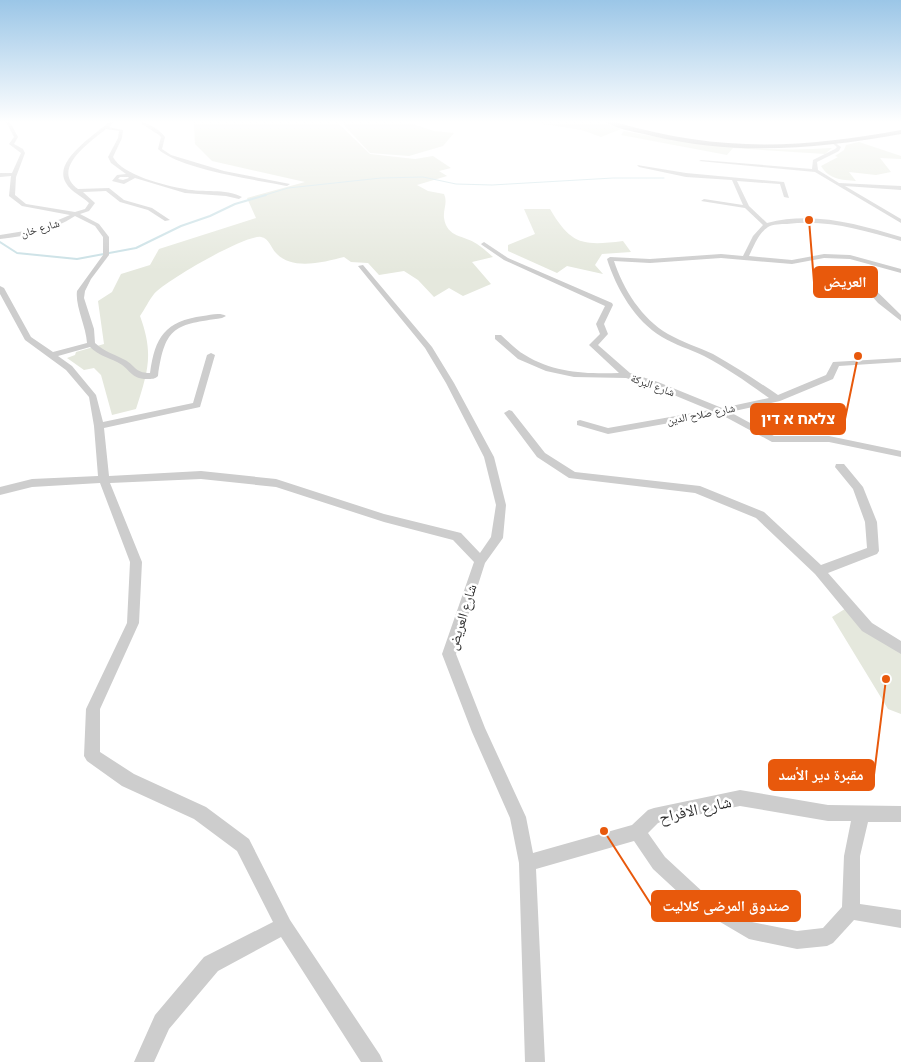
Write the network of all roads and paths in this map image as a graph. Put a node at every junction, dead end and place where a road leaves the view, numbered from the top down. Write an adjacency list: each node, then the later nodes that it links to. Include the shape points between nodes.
1 (65, 172): 14 (street, via 66,180)
2 (120, 172): 7 (street)
3 (223, 172): 11 (street)
4 (666, 172): 10 (street)
5 (817, 172): 12 (street)
6 (14, 174): 8 (street); 19 (street, شارع خان, via 12,196 24,205)
7 (122, 174): 9 (street); 9 (street, via 114,180)
8 (0, 175)
9 (131, 177): 15 (street, via 185,191)
10 (734, 179): 16 (street, via 782,183); 18 (street)
11 (287, 184)
12 (840, 184): 13 (street); 21 (street)
13 (901, 188)
14 (77, 191): 19 (street, via 92,203 87,210); 20 (street, via 107,189 122,201 150,209)
15 (239, 197)
16 (787, 197)
17 (704, 201): 18 (street)
18 (747, 207): 22 (street)
19 (75, 214): 23 (street, شارع خان, via 61,224 30,233); 34 (street, via 97,225 106,237 106,255 88,279 80,298 90,329)
20 (167, 220)
21 (901, 221)
22 (766, 225): 24 (street, via 823,220 845,222); 26 (street)
23 (0, 236)
24 (901, 239)
25 (484, 244): 38 (street, شارع البركة, via 506,259 609,305 600,324 604,334 593,345)
26 (745, 258): 29 (street, via 792,262 824,256 850,257); 39 (street, via 610,259 624,291 661,333 705,353)
27 (361, 266): 48 (street, شارع العريض, via 428,347 489,457 501,505 497,538)
28 (852, 270): 32 (street)
29 (901, 271)
30 (0, 288): 35 (street, via 28,338)
31 (222, 316): 34 (street, via 181,323 165,338 154,376 133,372 122,361 102,353)
32 (901, 319)
33 (498, 337): 38 (street, via 525,360 560,373)
34 (91, 344): 35 (street)
35 (52, 354): 43 (street, via 69,368 93,397)
36 (211, 355): 43 (street, via 197,405)
37 (901, 360): 39 (street, شارع صلاح الدين, via 836,364 830,377)
38 (627, 375): 40 (street, شارع البركة)
39 (777, 399): 40 (street, شارع صلاح الدين)
40 (720, 411): 42 (street, شارع صلاح الدين, via 608,431); 44 (street, شارع البركة, via 772,439 830,439)
41 (509, 413): 49 (street, via 541,455 573,475 696,488 760,515)
42 (580, 423)
43 (99, 426): 46 (street)
44 (900, 454)
45 (840, 467): 49 (street, via 858,487 871,522 873,551)
46 (104, 480): 47 (street, via 32,483); 48 (street, via 201,475 276,483 384,518 457,536); 57 (street, via 136,562 133,623 93,708 92,756 128,780 200,814 243,845)
47 (0, 491)
48 (480, 561): 54 (street, شارع العريض, via 449,654 479,732 518,817)
49 (819, 571): 50 (street, via 867,628)
50 (901, 648)
51 (861, 814): 52 (street, شارع الافراح); 53 (street, شارع الافراح, via 828,813 740,798 654,816); 55 (street, via 852,856)
52 (901, 814)
53 (637, 832): 54 (street, شارع الافراح); 55 (street, via 659,863 699,900 749,930 796,940 827,937)
54 (527, 863): 60 (street, شارع العريض)
55 (852, 911): 56 (street)
56 (901, 920)
57 (284, 926): 58 (street, via 211,964 162,1022); 59 (street)
58 (144, 1062)
59 (373, 1062)
60 (535, 1062)

